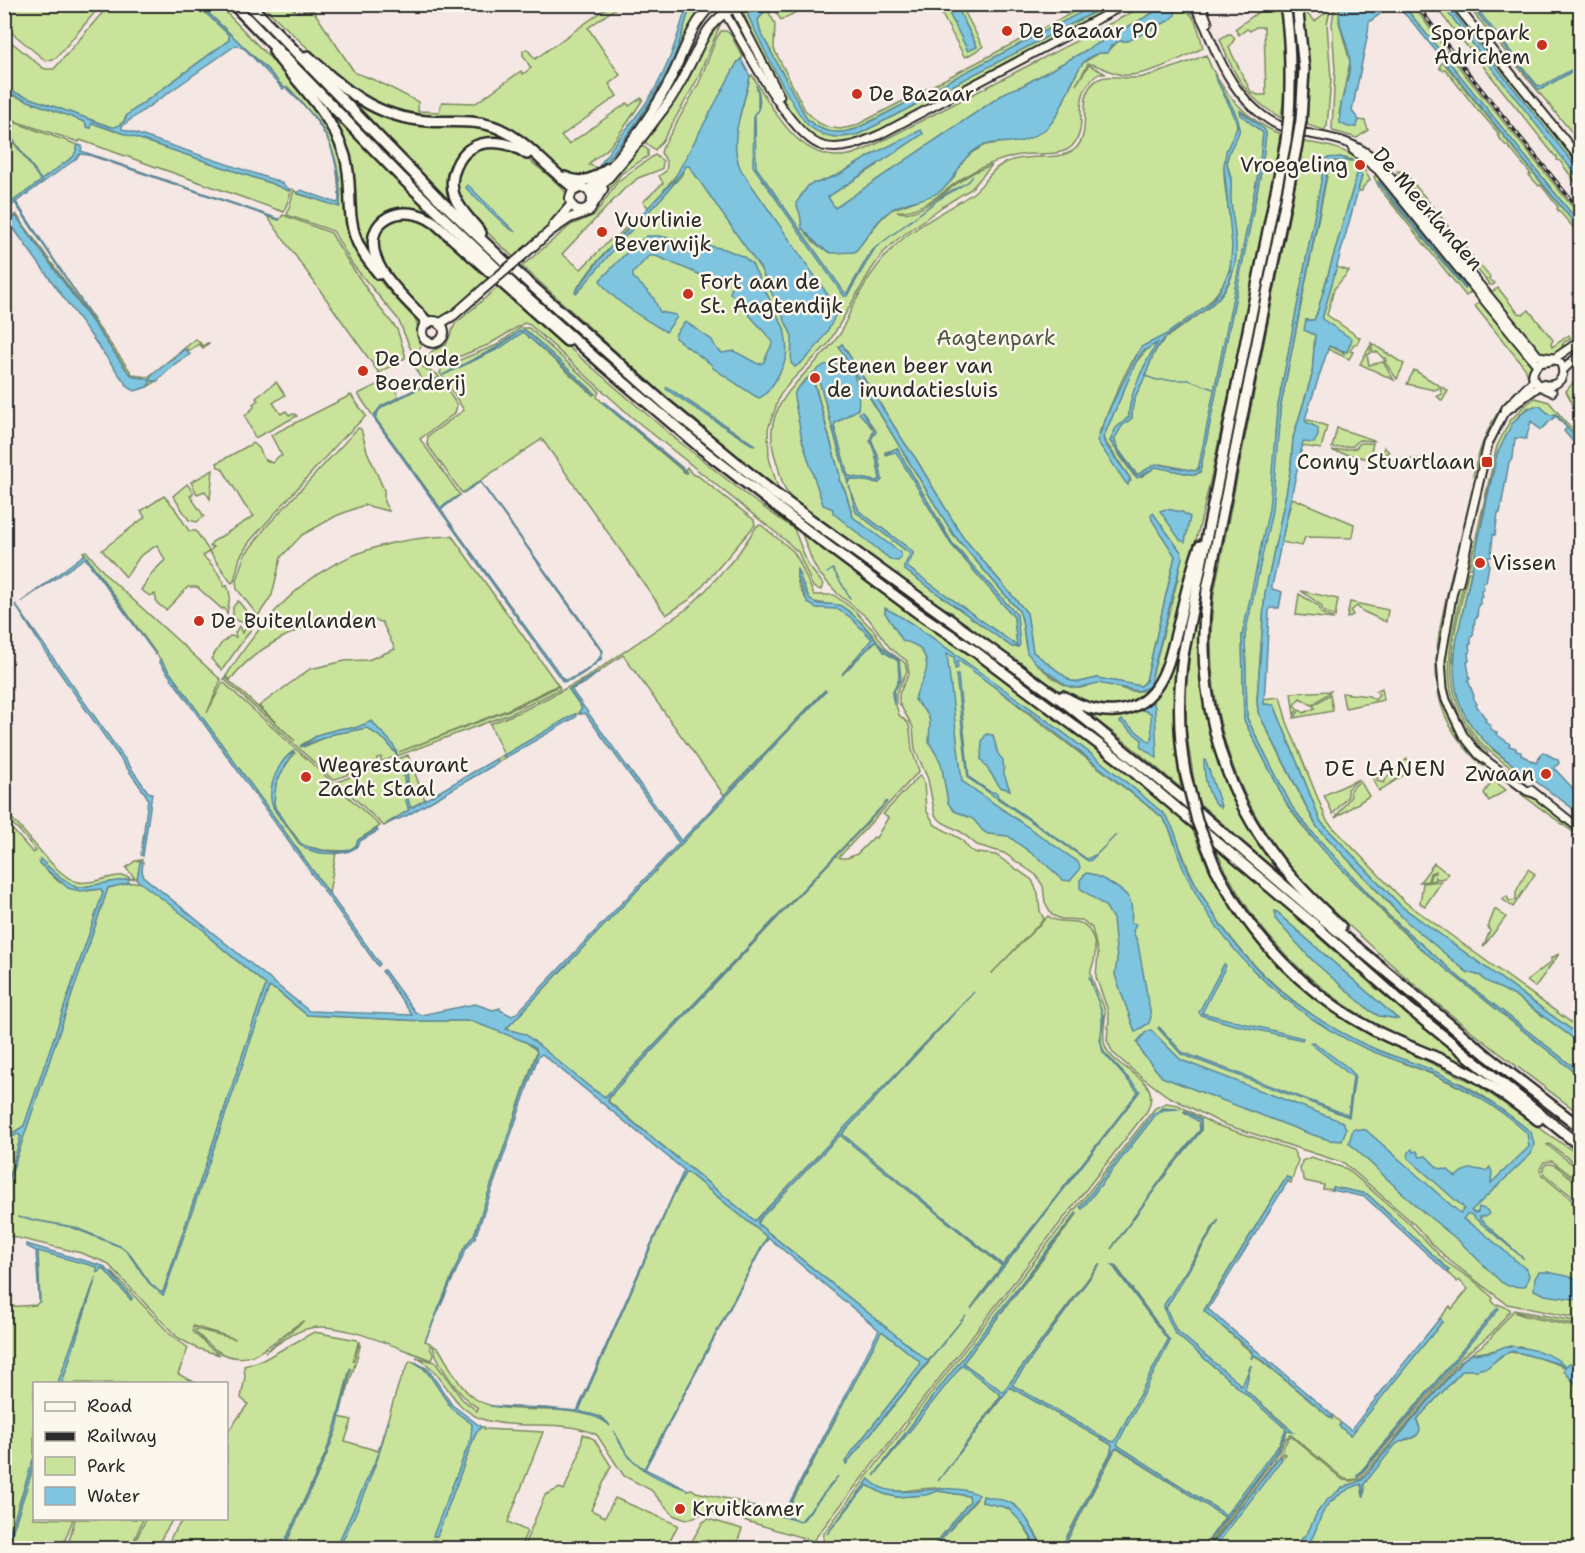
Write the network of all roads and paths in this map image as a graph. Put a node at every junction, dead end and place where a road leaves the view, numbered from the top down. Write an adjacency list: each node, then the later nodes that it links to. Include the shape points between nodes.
1 (233, 4): 14 (highway)
2 (249, 4): 13 (highway)
3 (713, 4): 20 (main road, via 690,33 673,75)
4 (721, 4): 12 (main road)
5 (1126, 4): 16 (main road, via 860,143 822,145)
6 (1192, 4): 15 (main road)
7 (1201, 4): 15 (main road)
8 (1284, 4): 38 (highway, bridge, via 1291,74 1286,141)
9 (1297, 4): 41 (highway, bridge, via 1304,69 1301,120 1207,590 1204,669 1223,761 1242,806 1287,872)
10 (1455, 4): 18 (main road)
11 (733, 6): 12 (main road); 16 (main road)
12 (725, 13): 16 (main road); 20 (main road, via 704,35 676,91 640,141)
13 (265, 20): 19 (highway, via 371,107 406,118 476,122 499,128); 26 (highway, via 411,172)
14 (267, 38): 27 (highway, via 324,114 340,143 349,175 354,230 361,249); 32 (highway, via 399,176)
15 (1212, 40): 17 (main road, via 1235,88 1256,110 1294,132)
16 (799, 130)
17 (1332, 140): 31 (main road, De Meerlanden, via 1352,145 1383,166 1531,347 1541,357); 33 (main road, De Meerlanden, via 1376,168)
18 (1581, 159)
19 (549, 168): 20 (highway, via 580,181); 21 (highway)
20 (612, 169): 22 (main road); 24 (main road, via 589,211)
21 (573, 191): 22 (main road, via 582,187); 23 (main road); 26 (highway, via 507,143 484,143 463,155 453,174 454,195)
22 (590, 193): 23 (main road, via 591,203 586,208)
23 (574, 207): 24 (main road); 25 (main road)
24 (560, 225): 25 (main road)
25 (549, 232): 28 (main road, bridge)
26 (504, 261): 39 (highway, via 725,454)
27 (426, 324): 28 (main road); 28 (main road, via 422,337 431,344 441,339); 32 (highway, via 379,266 374,249 380,225 401,212 421,214 435,223 545,322)
28 (441, 326)
29 (1581, 341): 31 (main road)
30 (1581, 354): 34 (main road)
31 (1556, 361): 33 (main road); 34 (main road); 36 (main road)
32 (602, 364): 43 (highway, via 702,449 829,548 1121,761 1411,1010)
33 (1536, 366): 35 (main road)
34 (1563, 370): 36 (main road)
35 (1538, 383): 36 (main road); 37 (main road); 40 (main road, via 1506,411 1488,444 1441,660 1443,688 1456,724 1472,746)
36 (1558, 383)
37 (1552, 392)
38 (1210, 518): 39 (highway, via 1167,666 1150,694 1130,707 1101,712 1080,706); 43 (highway, bridge, via 1181,669 1179,725 1197,821 1216,869 1236,904 1292,972 1330,1004 1374,1030 1471,1074)
39 (1025, 674): 41 (highway, via 1159,779)
40 (1581, 829)
41 (1367, 955): 42 (highway, via 1489,1057)
42 (1581, 1126)
43 (1581, 1146)

